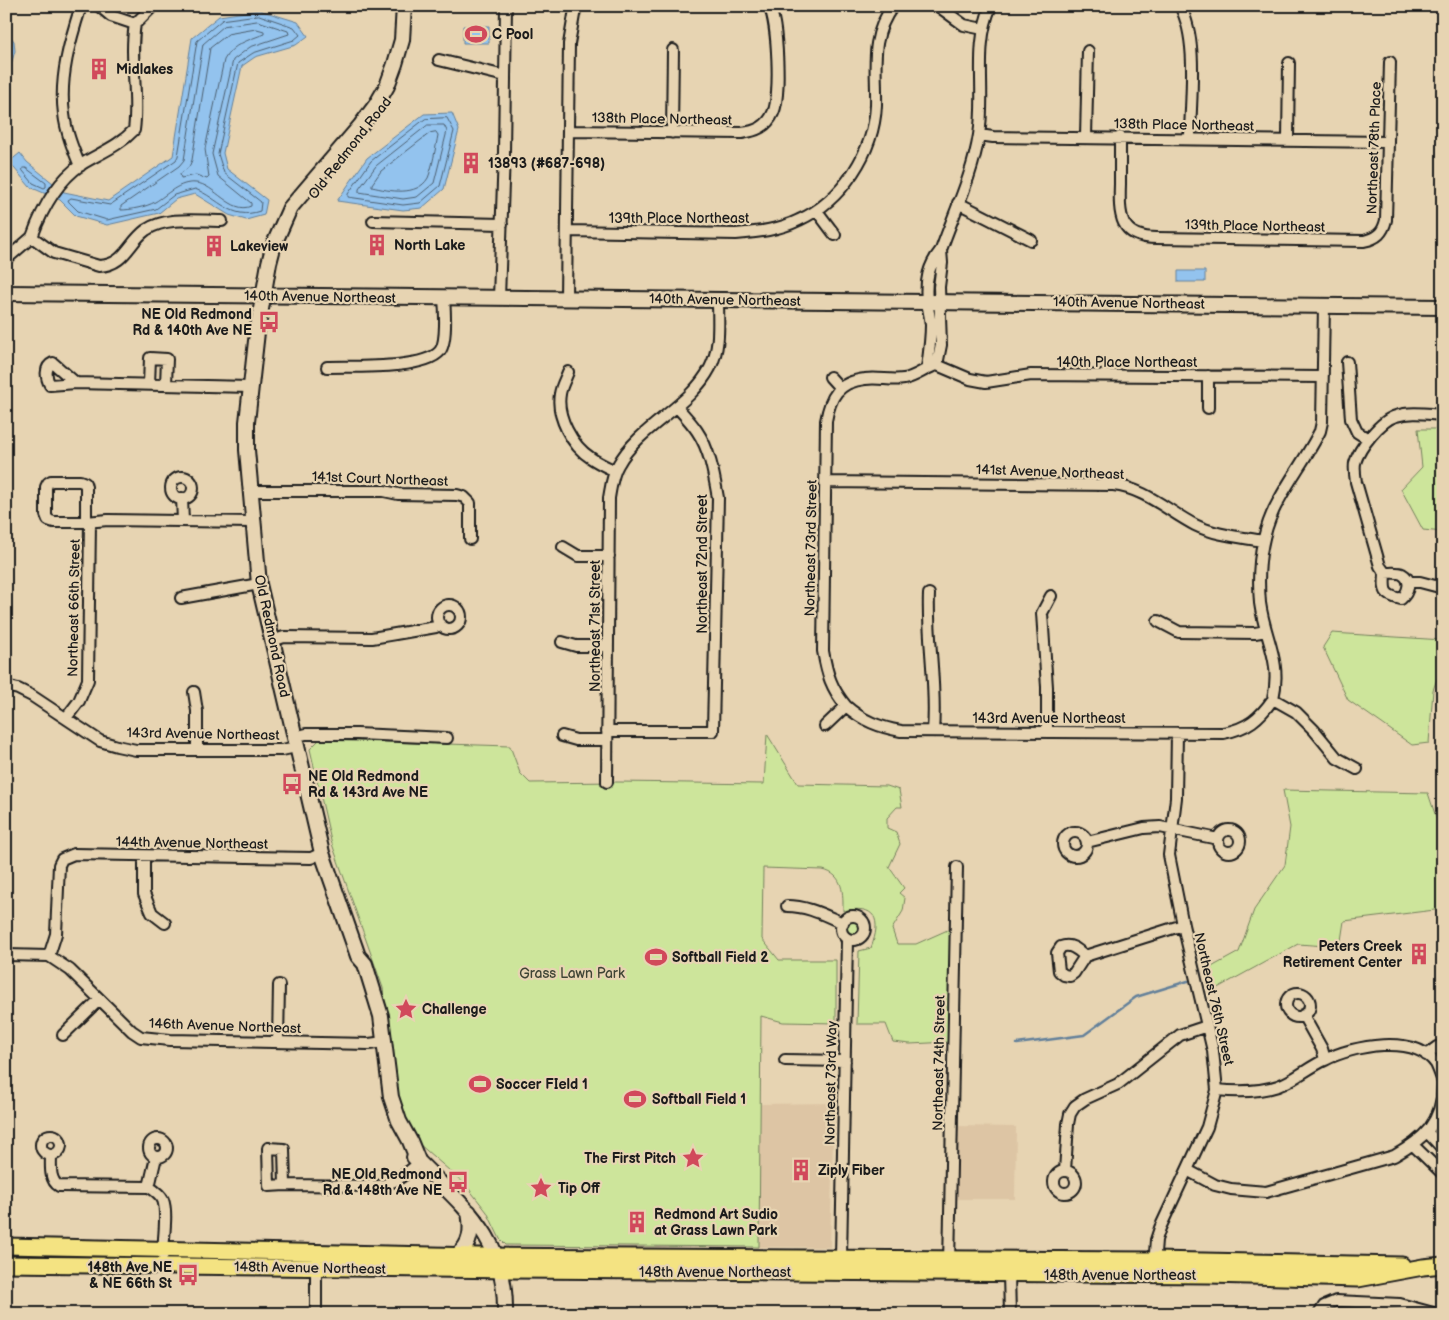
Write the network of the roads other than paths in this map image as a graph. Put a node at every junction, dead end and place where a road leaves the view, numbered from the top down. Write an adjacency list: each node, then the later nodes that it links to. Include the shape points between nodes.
1 (81, 6): 29 (street, via 71,37 62,102 68,133)
2 (99, 6): 13 (street, via 111,16)
3 (153, 6): 13 (street)
4 (404, 6): 34 (main road, Old Redmond Road, via 402,40 387,86 362,125 290,208)
5 (412, 6): 34 (main road, Old Redmond Road, via 407,54 392,94 352,149 296,215)
6 (506, 6): 20 (street)
7 (577, 6): 21 (street, via 569,44)
8 (769, 6): 22 (street, 138th Place Northeast, via 777,38 774,112 761,128 754,131)
9 (893, 6): 31 (street, 139th Place Northeast, via 878,34 873,129 854,171 842,188)
10 (938, 6): 14 (street, via 964,25)
11 (991, 6): 14 (street)
12 (1180, 6): 26 (street, via 1192,53)
13 (135, 24): 29 (street, via 132,38 136,91 134,130 119,144)
14 (983, 29): 23 (street)
15 (673, 50): 22 (street)
16 (1088, 50): 24 (street)
17 (439, 60): 20 (street)
18 (1390, 62): 28 (street, Northeast 78th Place)
19 (1289, 63): 27 (street)
20 (505, 76): 35 (street)
21 (569, 131): 22 (street, 138th Place Northeast); 36 (street)
22 (672, 133)
23 (979, 134): 24 (street, 138th Place Northeast, via 993,137); 30 (street)
24 (1086, 137): 25 (street, 138th Place Northeast)
25 (1120, 137): 26 (street, 138th Place Northeast); 37 (street, 139th Place Northeast, via 1121,218 1130,231 1145,238 1354,240 1373,238)
26 (1190, 139): 27 (street, 138th Place Northeast)
27 (1288, 139): 28 (street, 138th Place Northeast)
28 (1388, 142): 37 (street, Northeast 78th Place, via 1386,220)
29 (80, 166): 39 (street, via 61,182 50,198)
30 (958, 203): 40 (street); 48 (street, via 941,250 932,261 928,274 926,287)
31 (817, 211): 36 (street, 139th Place Northeast, via 779,228 736,234); 38 (street)
32 (222, 221): 39 (street, via 165,222 146,231 115,263 106,266 54,253)
33 (373, 221): 35 (street)
34 (285, 222): 43 (main road, Old Redmond Road, via 268,263)
35 (502, 224): 45 (street)
36 (567, 231): 46 (street)
37 (1380, 233)
38 (835, 235)
39 (32, 237): 41 (street)
40 (1031, 240)
41 (7, 255)
42 (6, 293): 43 (main road, 140th Avenue Northeast)
43 (263, 296): 44 (main road, 140th Avenue Northeast); 61 (main road, Old Redmond Road)
44 (444, 298): 45 (main road, 140th Avenue Northeast); 53 (street, via 440,351 421,362 400,365)
45 (499, 298): 46 (main road, 140th Avenue Northeast)
46 (566, 299): 47 (main road, 140th Avenue Northeast)
47 (718, 300): 48 (main road, 140th Avenue Northeast); 63 (street, via 716,351 710,368)
48 (934, 302): 49 (main road, 140th Avenue Northeast); 52 (street, via 930,346)
49 (1324, 305): 50 (main road, 140th Avenue Northeast); 57 (street)
50 (1443, 307)
51 (1346, 362): 66 (street, via 1351,419 1357,432)
52 (932, 366): 55 (street, 140th Place Northeast, via 986,382 1031,375); 62 (street, via 903,379 865,379)
53 (327, 367)
54 (568, 372): 67 (street, via 560,393 563,422 589,458)
55 (1208, 376): 57 (street, 140th Place Northeast); 64 (street)
56 (830, 377): 62 (street)
57 (1322, 377): 75 (street, via 1320,431 1278,500)
58 (76, 383): 59 (street)
59 (149, 384): 60 (street); 60 (street, via 150,358 167,359)
60 (166, 384): 61 (street)
61 (250, 388): 69 (main road, Old Redmond Road, via 247,450)
62 (840, 388): 68 (street, Northeast 73rd Street, via 828,409 826,421)
63 (677, 406): 67 (street, via 639,438); 101 (street, Northeast 72nd Street, via 698,432 706,449 714,471 718,498 713,731)
64 (1208, 408)
65 (1443, 415): 66 (street, via 1407,413 1393,416)
66 (1368, 439): 78 (street, via 1355,462 1355,476 1380,566)
67 (615, 470): 77 (street, Northeast 71st Street, via 609,498)
68 (825, 482): 75 (street, 141st Avenue Northeast, via 1126,486 1196,526); 94 (street, Northeast 73rd Street, via 823,651 826,671 835,692)
69 (251, 491): 73 (main road, Old Redmond Road); 74 (street, 141st Court Northeast, via 456,495 470,503)
70 (182, 498): 71 (street)
71 (183, 521): 72 (street); 73 (street)
72 (88, 522): 72 (street, Northeast 66th Street, via 48,520 48,483 85,483); 95 (street, Northeast 66th Street, via 88,680 79,701)
73 (253, 522): 80 (main road, Old Redmond Road)
74 (470, 539)
75 (1263, 541): 87 (street, via 1259,580)
76 (563, 547): 77 (street, via 578,556)
77 (609, 556): 90 (street, Northeast 71st Street)
78 (1385, 573): 79 (street, via 1400,573); 79 (street, via 1384,586 1390,596 1401,599 1409,588)
79 (1409, 582): 81 (street)
80 (259, 584): 84 (street); 88 (main road, Old Redmond Road)
81 (1443, 588)
82 (929, 594): 97 (street)
83 (1051, 596): 98 (street, via 1042,613)
84 (181, 598)
85 (1158, 622): 87 (street, via 1178,632)
86 (440, 624): 88 (street, via 372,638 284,637)
87 (1266, 631): 93 (street, via 1276,666)
88 (272, 641): 103 (main road, Old Redmond Road)
89 (562, 642): 90 (street, via 576,646)
90 (608, 646): 101 (street, Northeast 71st Street)
91 (6, 686): 95 (street, 143rd Avenue Northeast, via 32,696)
92 (194, 692): 104 (street)
93 (1273, 699): 99 (street, 143rd Avenue Northeast, via 1262,714 1237,731); 105 (street, via 1296,712 1337,758)
94 (846, 706): 96 (street); 97 (street, 143rd Avenue Northeast, via 858,716 886,728)
95 (66, 718): 104 (street, 143rd Avenue Northeast, via 100,740 117,746 136,750)
96 (826, 726)
97 (933, 731): 98 (street, 143rd Avenue Northeast)
98 (1047, 732): 99 (street, 143rd Avenue Northeast)
99 (1177, 733): 107 (street, Northeast 76th Street)
100 (562, 736): 101 (street, via 576,740)
101 (607, 736): 106 (street, Northeast 71st Street)
102 (447, 738): 103 (street, 143rd Avenue Northeast, via 306,734)
103 (295, 742): 104 (street, 143rd Avenue Northeast, via 282,750); 110 (main road, Old Redmond Road)
104 (196, 750)
105 (1357, 769)
106 (607, 782)
107 (1172, 828): 108 (street); 109 (street, via 1144,828); 116 (street, Northeast 76th Street, via 1169,855)
108 (1218, 839)
109 (1087, 842)
110 (322, 853): 111 (street, 144th Avenue Northeast, via 311,858); 127 (main road, Old Redmond Road, via 358,956 356,966)
111 (144, 856): 114 (street, via 144,894 152,913); 119 (street, 144th Avenue Northeast, via 74,854 62,859 58,872 56,934)
112 (957, 867): 158 (street, Northeast 74th Street)
113 (787, 906): 115 (street, via 811,909)
114 (164, 923)
115 (842, 923): 117 (street); 117 (street, via 852,916 864,923 865,931 861,938)
116 (1183, 924): 120 (street); 124 (street, Northeast 76th Street)
117 (847, 939): 132 (street, Northeast 73rd Way)
118 (6, 955): 119 (street)
119 (49, 956): 122 (street, 146th Avenue Northeast, via 70,970)
120 (1085, 956)
121 (279, 985): 126 (street)
122 (99, 1000): 125 (street); 126 (street, 146th Avenue Northeast, via 141,1037)
123 (1303, 1015): 130 (street)
124 (1207, 1026): 135 (street, Northeast 76th Street, via 1216,1065); 144 (street, via 1180,1035 1118,1084 1075,1106 1068,1124)
125 (63, 1035)
126 (278, 1042): 127 (street, 146th Avenue Northeast)
127 (380, 1042): 142 (main road, Old Redmond Road, via 382,1098 402,1145)
128 (1443, 1045): 129 (street)
129 (1426, 1056): 130 (street, via 1417,1050 1390,1044 1356,1048); 133 (street)
130 (1325, 1059): 135 (street, via 1278,1086)
131 (784, 1060): 132 (street)
132 (845, 1061): 153 (street, Northeast 73rd Way)
133 (1442, 1075)
134 (1443, 1086): 136 (street)
135 (1217, 1090): 143 (street, Northeast 76th Street, via 1208,1127)
136 (1442, 1095): 137 (street, via 1436,1120)
137 (1427, 1132): 138 (street); 139 (street)
138 (1413, 1145): 143 (street, via 1394,1156 1266,1192 1231,1189); 145 (street)
139 (1443, 1149)
140 (51, 1155): 147 (street, via 52,1178 59,1186)
141 (156, 1157): 147 (street)
142 (420, 1162): 146 (street, via 390,1184); 148 (main road, Old Redmond Road)
143 (1187, 1170): 160 (street, Northeast 76th Street, via 1160,1228)
144 (1065, 1171)
145 (1443, 1174)
146 (285, 1185)
147 (149, 1187): 150 (street, via 163,1199)
148 (469, 1212): 152 (main road, via 471,1234 468,1244); 154 (main road, Old Redmond Road, via 487,1236)
149 (6, 1246): 150 (main road, 148th Avenue Northeast)
150 (163, 1249): 151 (main road, 148th Avenue Northeast); 157 (street)
151 (317, 1252): 152 (main road, 148th Avenue Northeast); 159 (street)
152 (457, 1255): 154 (main road, 148th Avenue Northeast)
153 (841, 1258): 154 (main road, 148th Avenue Northeast); 158 (main road, 148th Avenue Northeast)
154 (498, 1263): 158 (main road, 148th Avenue Northeast); 159 (main road, 148th Avenue Northeast); 164 (main road, Old Redmond Road, via 505,1293)
155 (6, 1264): 157 (main road, 148th Avenue Northeast)
156 (1443, 1265): 160 (main road, 148th Avenue Northeast)
157 (163, 1266): 159 (main road, 148th Avenue Northeast)
158 (949, 1266): 160 (main road, 148th Avenue Northeast); 161 (main road, 148th Avenue Northeast)
159 (316, 1268): 163 (street)
160 (1154, 1268): 161 (main road, 148th Avenue Northeast)
161 (1009, 1274): 165 (street)
162 (1320, 1312): 166 (street, via 1336,1301 1400,1304)
163 (316, 1314)
164 (505, 1314)
165 (1010, 1314)
166 (1436, 1314)

